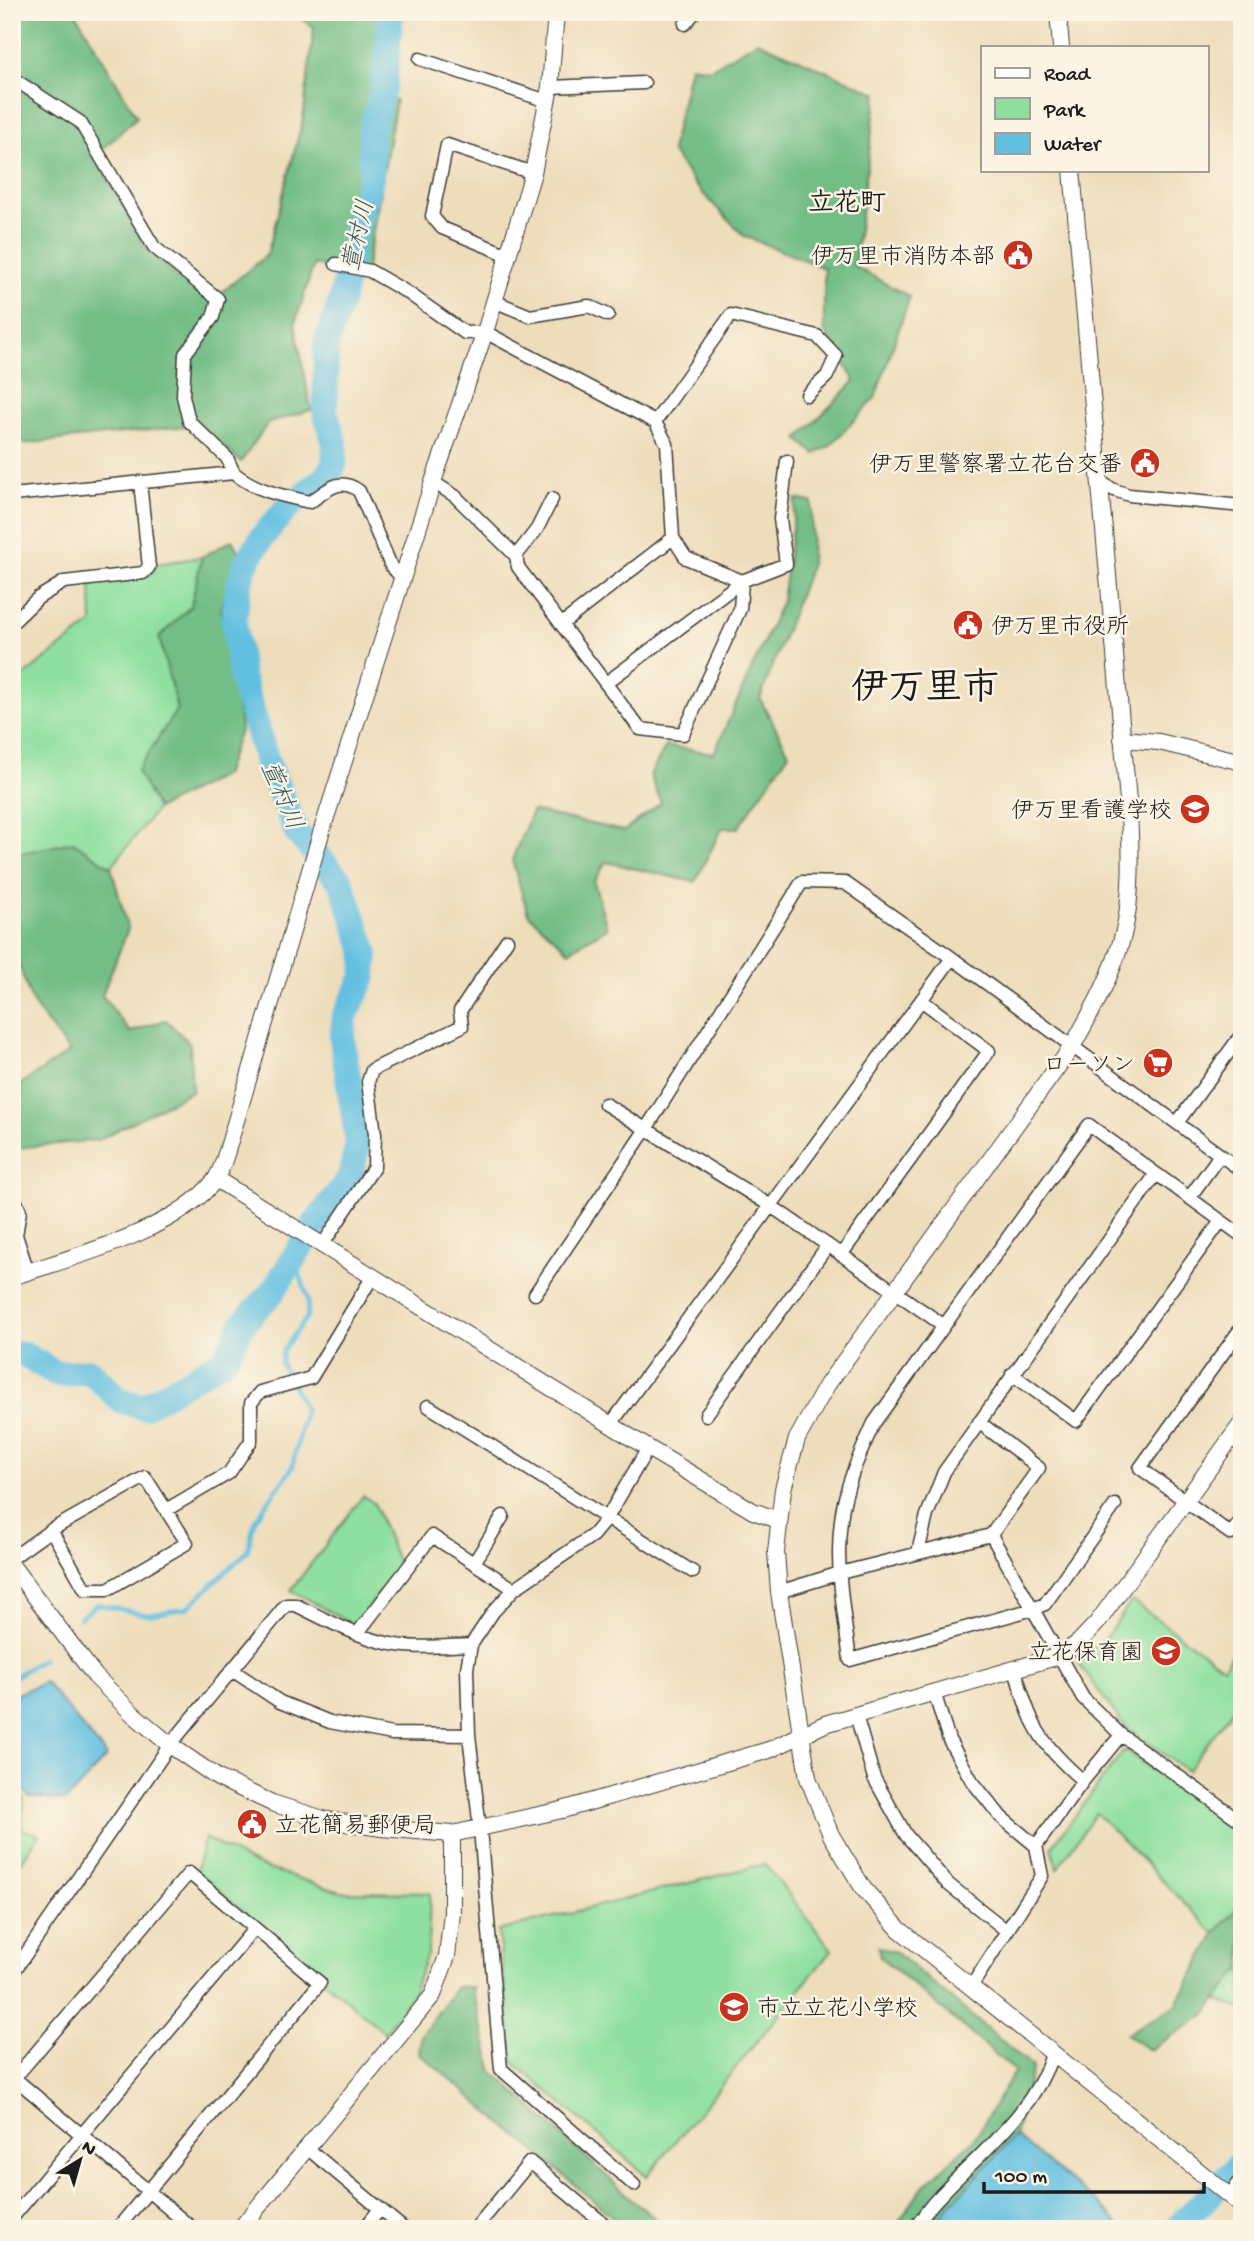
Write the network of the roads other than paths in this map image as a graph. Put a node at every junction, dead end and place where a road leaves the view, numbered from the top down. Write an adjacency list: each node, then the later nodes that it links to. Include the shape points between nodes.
1 (535, 12): 4 (street)
2 (695, 12): 5 (street)
3 (1058, 12): 6 (street)
4 (556, 13): 10 (street)
5 (685, 24)
6 (1061, 46)
7 (420, 59): 10 (street)
8 (12, 78): 21 (street, via 80,122 154,247 218,299 213,317 185,354 183,396 189,421 227,458)
9 (645, 83): 10 (street)
10 (549, 94): 12 (street)
11 (1072, 172): 24 (street)
12 (533, 173): 13 (street); 13 (street, via 447,145 432,216 442,228)
13 (508, 255): 15 (street)
14 (336, 264): 17 (street, via 370,271 465,332)
15 (494, 301): 16 (street, via 530,316 589,306); 17 (street)
16 (608, 315)
17 (485, 332): 19 (street); 23 (street)
18 (807, 395): 19 (street, via 827,376 835,356 817,335 731,315)
19 (655, 422): 28 (street, via 667,444)
20 (787, 461): 31 (street, via 780,519 786,564)
21 (234, 473): 22 (street); 30 (street, via 282,496 310,502 339,484 349,484 359,491 391,566)
22 (140, 482): 25 (street); 32 (street, via 149,567 143,572 64,582 38,598)
23 (433, 482): 29 (street, via 455,496); 30 (street)
24 (1100, 482): 27 (street, via 1129,495); 35 (street)
25 (12, 495)
26 (552, 499): 29 (street)
27 (1242, 506)
28 (673, 538): 31 (street, via 687,558); 33 (street)
29 (516, 556): 33 (street, via 518,567)
30 (402, 578): 48 (street)
31 (742, 581): 34 (street); 34 (street, via 740,609 683,734 640,729)
32 (12, 623)
33 (563, 624): 34 (street)
34 (606, 683)
35 (1122, 739): 36 (street, via 1159,742); 41 (street, via 1132,866 1124,934 1104,989)
36 (1242, 762)
37 (507, 940): 54 (street, via 460,1011 462,1026 372,1070 368,1082 374,1167)
38 (951, 958): 39 (street); 41 (street); 44 (street, via 845,883 802,882)
39 (921, 1000): 51 (street); 56 (street, via 989,1051)
40 (1242, 1034): 43 (street)
41 (1072, 1047): 43 (street); 59 (street)
42 (605, 1104): 44 (street)
43 (1177, 1123): 45 (street)
44 (646, 1129): 51 (street); 60 (street)
45 (1220, 1155): 46 (street); 50 (street)
46 (1242, 1171)
47 (1156, 1174): 50 (street); 61 (street, via 1089,1125); 63 (street)
48 (216, 1179): 54 (street); 57 (street, via 193,1203 154,1225)
49 (12, 1193): 57 (street, via 20,1211 16,1235)
50 (1189, 1198): 52 (street)
51 (771, 1206): 55 (street); 68 (street)
52 (1221, 1221): 53 (street); 63 (street, via 1076,1421)
53 (1242, 1236)
54 (323, 1244): 58 (street)
55 (828, 1245): 56 (street); 65 (street)
56 (841, 1255): 59 (street)
57 (20, 1274)
58 (373, 1276): 68 (street); 72 (street, via 311,1378 260,1392 251,1403 251,1441 229,1473)
59 (895, 1292): 61 (street); 76 (street, via 827,1385 797,1439)
60 (535, 1294)
61 (943, 1325): 84 (street, via 874,1423 853,1469 841,1520)
62 (1242, 1327): 70 (street, via 1140,1468)
63 (1012, 1374): 66 (street)
64 (428, 1406): 74 (street)
65 (706, 1415)
66 (979, 1422): 78 (street, via 1040,1468); 79 (street, via 944,1472 926,1515)
67 (1242, 1423): 70 (street)
68 (611, 1424): 69 (street)
69 (648, 1448): 74 (street); 76 (street, via 753,1511)
70 (1186, 1501): 75 (street, via 1231,1534); 90 (street, via 1097,1623)
71 (1115, 1505): 87 (street, via 1045,1604)
72 (166, 1510): 77 (street, via 145,1477); 77 (street, via 187,1543 108,1589 85,1589)
73 (503, 1516): 81 (street)
74 (607, 1518): 83 (street); 85 (street, via 593,1535)
75 (1242, 1519)
76 (778, 1520): 86 (street)
77 (51, 1530): 80 (street)
78 (991, 1535): 79 (street); 87 (street)
79 (918, 1552): 84 (street)
80 (12, 1558)
81 (474, 1563): 85 (street); 88 (street, via 432,1536)
82 (12, 1566): 98 (street, via 96,1676)
83 (693, 1572)
84 (840, 1573): 86 (street); 87 (street, via 850,1660)
85 (514, 1590): 89 (street)
86 (779, 1592): 96 (street)
87 (1033, 1609): 90 (street)
88 (358, 1634): 89 (street, via 385,1643 429,1647); 92 (street, via 296,1605 286,1605)
89 (471, 1644): 95 (street)
90 (1059, 1656): 91 (street); 97 (street, via 1083,1698)
91 (1014, 1669): 93 (street); 99 (street, via 1040,1736)
92 (232, 1670): 95 (street, via 280,1702 330,1722 393,1734); 98 (street)
93 (934, 1692): 94 (street); 103 (street, via 949,1740 972,1781 1001,1817)
94 (856, 1715): 96 (street); 105 (street, via 874,1778 906,1835 948,1884)
95 (469, 1735): 101 (street)
96 (801, 1735): 101 (street, via 742,1758); 107 (street, via 808,1777 831,1835 863,1888 899,1929)
97 (1121, 1735): 99 (street); 100 (street)
98 (170, 1745): 102 (street, via 218,1778 272,1803 326,1819); 106 (street)
99 (1083, 1781): 103 (street)
100 (1242, 1822)
101 (480, 1829): 102 (street); 113 (street, via 501,2069)
102 (452, 1834): 111 (street, via 447,1956 433,1995)
103 (1036, 1846): 105 (street, via 1042,1876)
104 (254, 1929): 109 (street, via 189,1874); 110 (street); 114 (street, via 320,1983)
105 (1007, 1931): 107 (street)
106 (12, 1974)
107 (971, 1987): 108 (street)
108 (1053, 2052): 115 (street); 125 (street, via 1045,2075 1006,2131 935,2200)
109 (13, 2078): 110 (street)
110 (81, 2135): 114 (street); 117 (street)
111 (307, 2148): 116 (street); 121 (street)
112 (1242, 2179): 115 (street)
113 (634, 2185)
114 (148, 2192): 119 (street); 120 (street)
115 (1236, 2201)
116 (380, 2209): 122 (street); 123 (street)
117 (12, 2218)
118 (608, 2228): 124 (street, via 530,2162)
119 (117, 2229)
120 (193, 2229)
121 (240, 2229)
122 (364, 2229)
123 (404, 2229)
124 (475, 2229)
125 (914, 2229)

